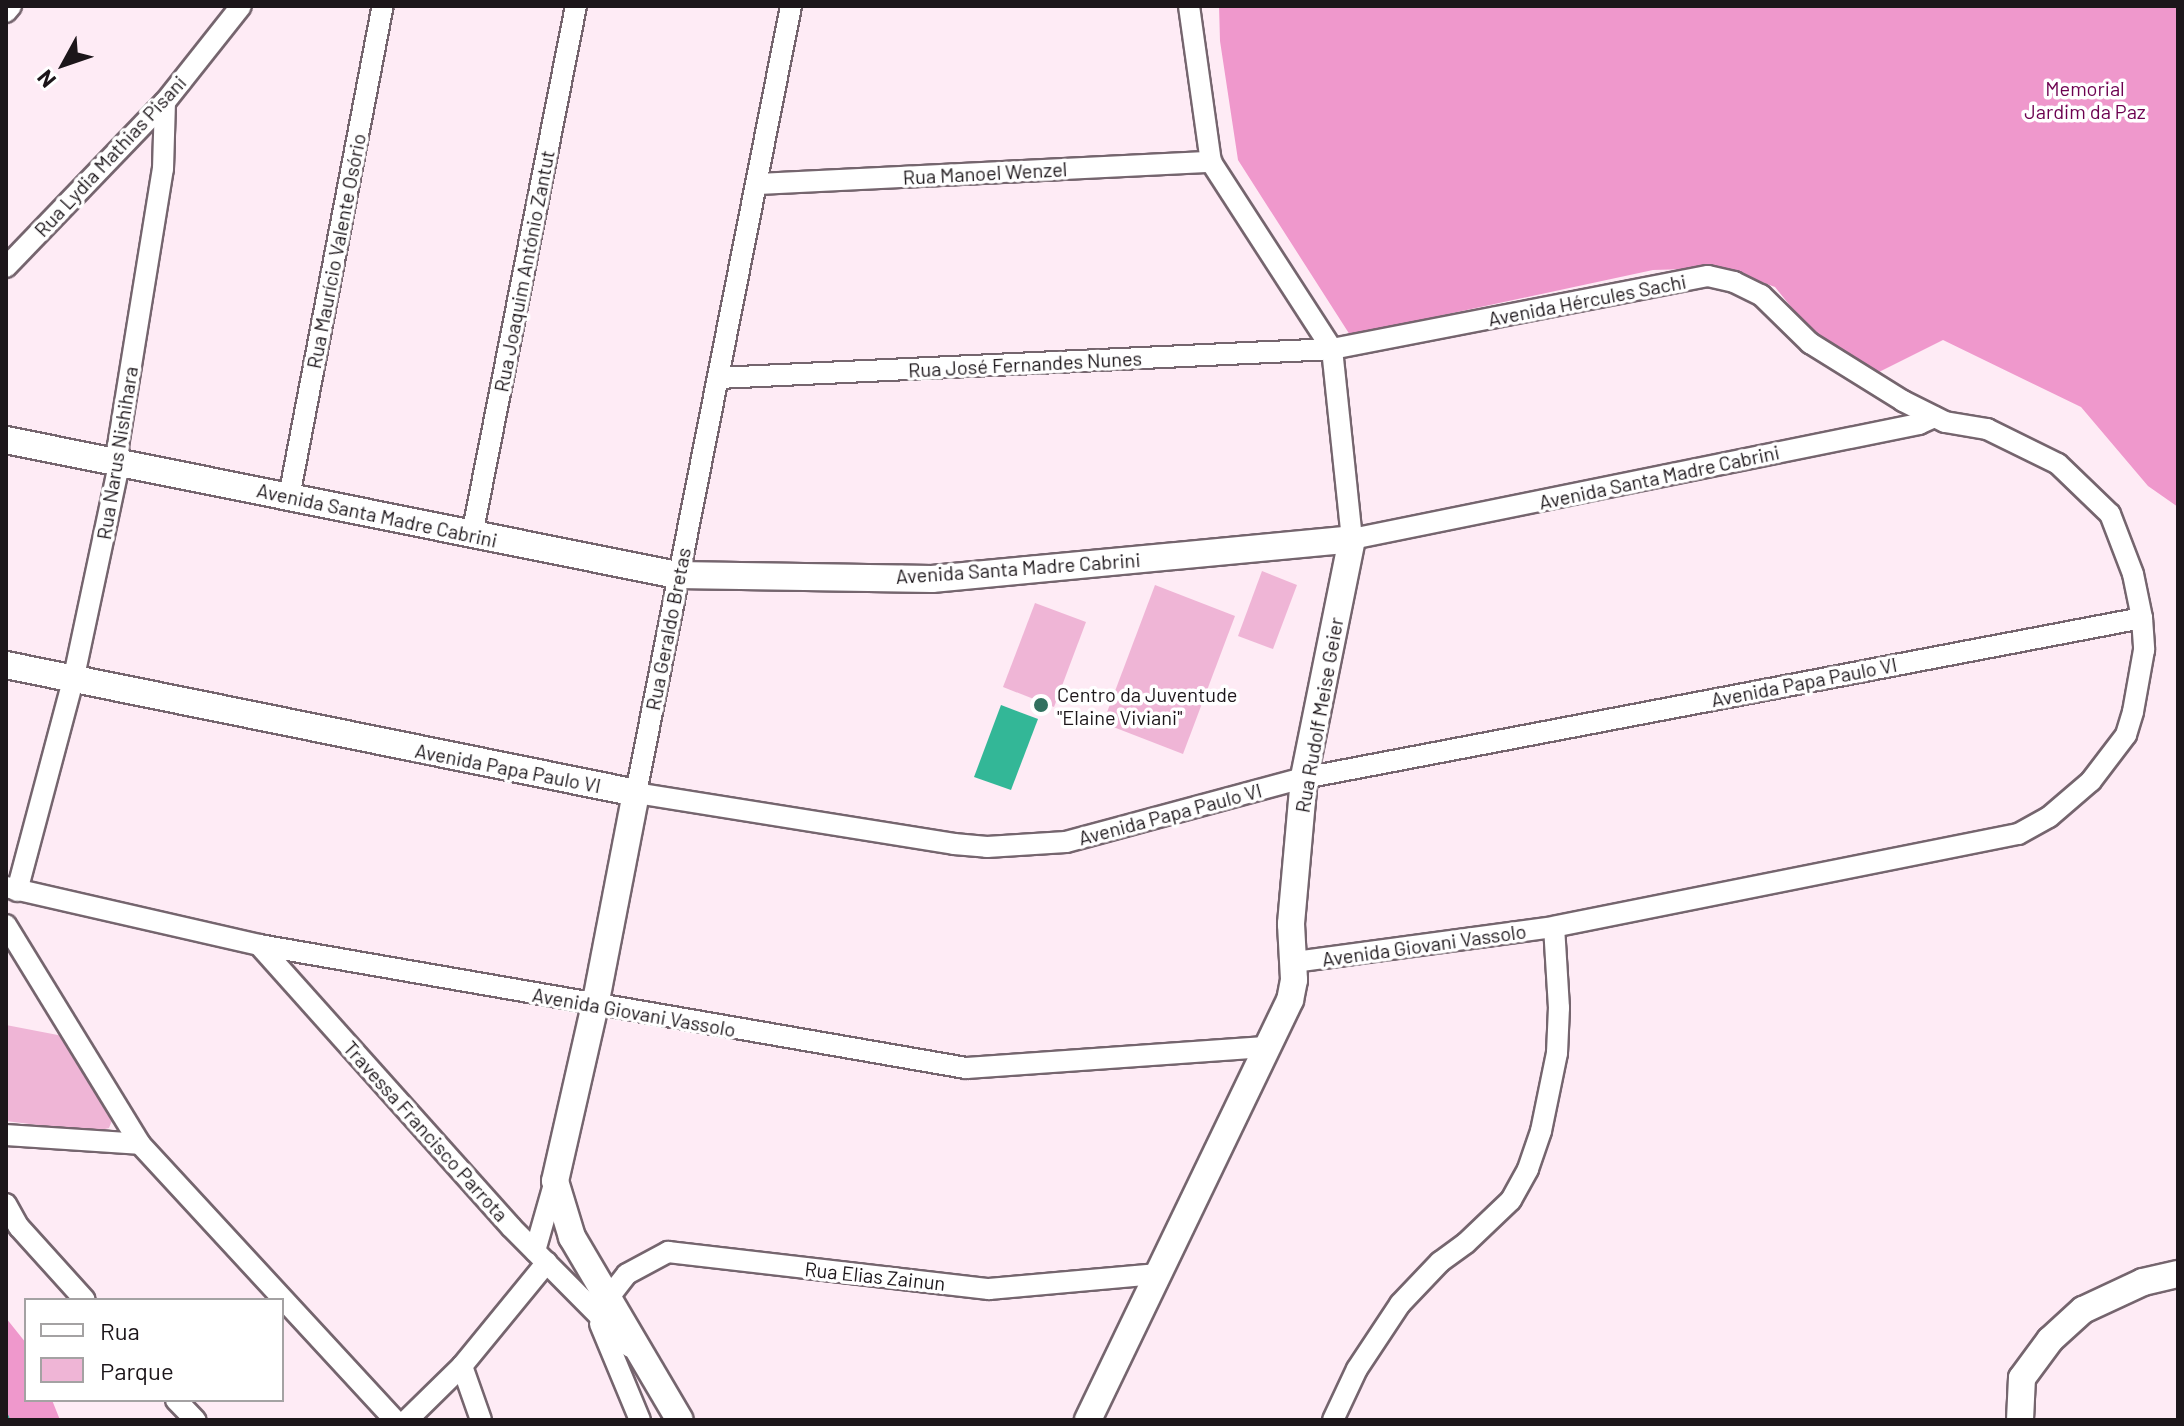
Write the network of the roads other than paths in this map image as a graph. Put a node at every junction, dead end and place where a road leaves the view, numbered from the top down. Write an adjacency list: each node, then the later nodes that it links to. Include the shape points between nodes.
1 (11, 6): 7 (street)
2 (241, 6): 8 (street, Rua Lydia Mathias Pisani)
3 (383, 6): 17 (street, Rua Maurício Valente Osório)
4 (576, 6): 18 (street, Rua Joaquim António Zantut)
5 (791, 6): 10 (street, Rua Geraldo Bretas)
6 (1189, 6): 9 (street)
7 (6, 12)
8 (165, 102): 11 (street, Rua Lydia Mathias Pisani); 16 (street, Rua Narus Nishihara, via 163,169)
9 (1211, 162): 10 (street, Rua Manoel Wenzel); 12 (street)
10 (758, 184): 13 (street, Rua Geraldo Bretas)
11 (6, 267)
12 (1332, 349): 13 (street, Rua José Fernandes Nunes); 14 (street, Avenida Hércules Sachi, via 1708,276 1761,295 1810,343); 19 (street, Rua Rudolf Meise Geier)
13 (718, 378): 20 (street, Rua Geraldo Bretas)
14 (1934, 417): 19 (street, Avenida Santa Madre Cabrini); 21 (street, Avenida Hércules Sachi, via 1987,429 2015,442 2058,464 2091,492 2110,514 2133,574)
15 (6, 440): 16 (main road, Avenida Santa Madre Cabrini)
16 (119, 464): 17 (main road, Avenida Santa Madre Cabrini); 23 (street, Rua Narus Nishihara)
17 (289, 497): 18 (main road, Avenida Santa Madre Cabrini)
18 (472, 535): 20 (main road, Avenida Santa Madre Cabrini)
19 (1352, 539): 20 (main road, Avenida Santa Madre Cabrini, via 932,579); 24 (main road, Rua Rudolf Meise Geier)
20 (677, 575): 25 (street, Rua Geraldo Bretas)
21 (2142, 618): 24 (street, Avenida Papa Paulo VI); 26 (street, Avenida Hércules Sachi, via 2140,686 2126,735 2071,800)
22 (6, 665): 23 (main road, Avenida Papa Paulo VI)
23 (73, 681): 25 (main road, Avenida Papa Paulo VI); 27 (street, Rua Narus Nishihara)
24 (1304, 778): 25 (street, Avenida Papa Paulo VI, via 1108,834 999,846 954,844); 31 (main road, Rua Rudolf Meise Geier, via 1291,924)
25 (636, 793): 32 (main road, Rua Geraldo Bretas)
26 (2018, 834): 29 (street, Avenida Giovani Vassolo)
27 (12, 889): 30 (street, Avenida Giovani Vassolo)
28 (6, 925): 35 (street)
29 (1554, 927): 31 (street, Avenida Giovani Vassolo); 54 (street, via 1557,1053 1528,1169 1500,1211 1400,1304 1364,1358)
30 (259, 945): 32 (street, Avenida Giovani Vassolo); 38 (street, Travessa Francisco Parrota)
31 (1294, 962): 33 (main road, Rua Rudolf Meise Geier, via 1290,1000)
32 (595, 1005): 33 (street, Avenida Giovani Vassolo, via 966,1068); 36 (main road, Rua Geraldo Bretas)
33 (1269, 1047): 39 (main road, Rua Rudolf Meise Geier)
34 (6, 1135): 35 (street)
35 (140, 1144): 42 (street)
36 (555, 1181): 38 (street, Rua Geraldo Bretas); 44 (main road)
37 (6, 1204): 41 (street, via 19,1227)
38 (541, 1256): 44 (street, Travessa Francisco Parrota); 45 (street, Rua Geraldo Bretas)
39 (1158, 1274): 44 (street, Rua Elias Zainun, via 989,1289 668,1252 627,1274); 53 (main road, Rua Rudolf Meise Geier)
40 (2178, 1274): 55 (main road, via 2143,1282 2083,1310 2050,1340 2022,1378)
41 (83, 1298)
42 (282, 1298)
43 (284, 1300): 48 (street)
44 (602, 1305): 51 (street); 52 (main road, via 650,1366)
45 (462, 1366): 49 (street, Rua Geraldo Bretas); 50 (street)
46 (178, 1402): 47 (street)
47 (195, 1420)
48 (395, 1420)
49 (407, 1420)
50 (481, 1420)
51 (640, 1420)
52 (680, 1420)
53 (1088, 1420)
54 (1333, 1420)
55 (2020, 1420)

